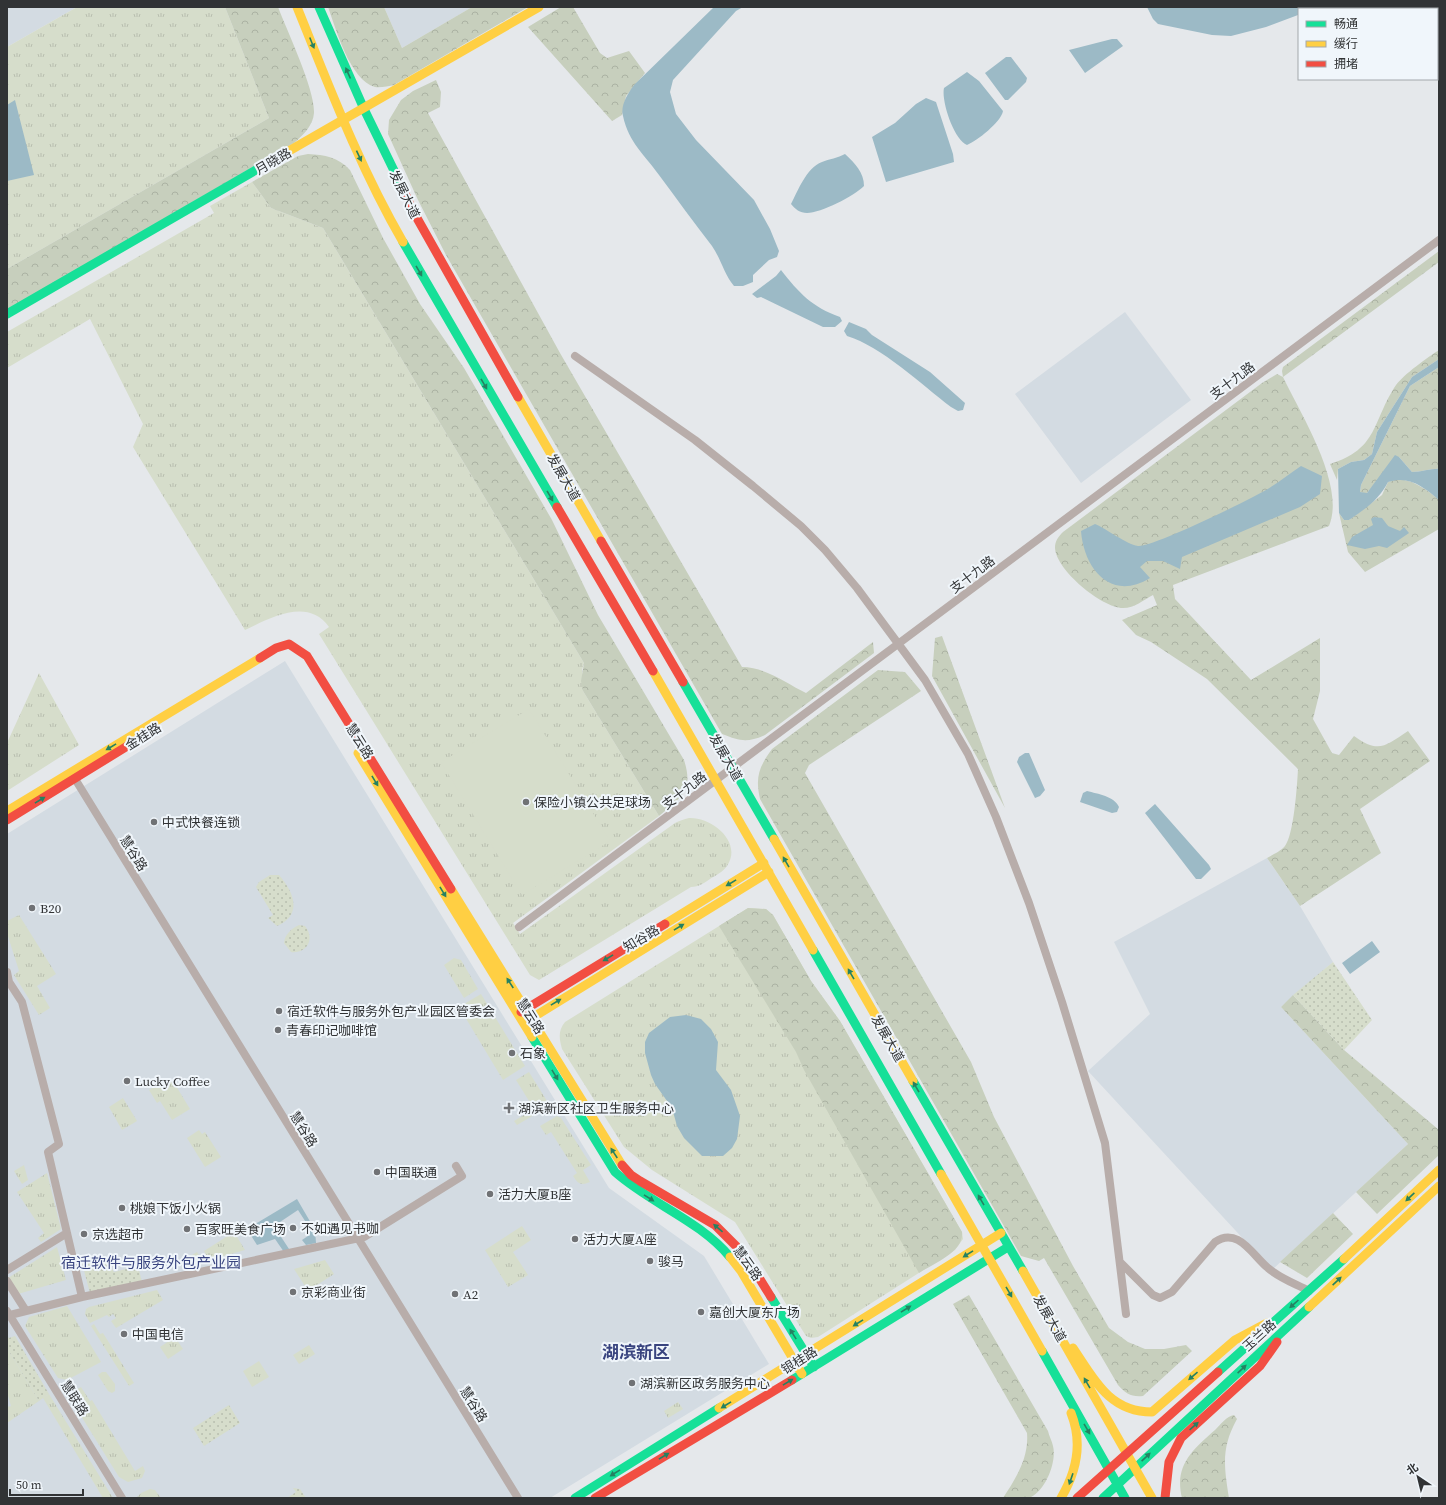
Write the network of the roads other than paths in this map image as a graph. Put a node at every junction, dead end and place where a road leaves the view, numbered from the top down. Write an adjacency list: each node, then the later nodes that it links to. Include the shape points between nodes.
1 (297, 7): 5 (street, 发展大道, one-way to 5)
2 (319, 7): 4 (street, 发展大道, one-way to 2)
3 (539, 7): 4 (street, 月晓路)
4 (364, 108): 5 (street, 月晓路); 11 (street, 发展大道, via 413,211 468,310)
5 (343, 121): 7 (street, 月晓路); 13 (street, 发展大道, one-way to 13, via 390,220)
6 (1439, 240): 9 (street, 支十九路)
7 (7, 314)
8 (575, 356): 9 (street, via 695,440 801,526 857,588)
9 (898, 644): 11 (street, 支十九路); 33 (street, via 925,680 968,754 996,817 1029,903 1105,1143)
10 (278, 650): 12 (street, 金桂路); 20 (street, 慧云路, one-way to 10, via 307,656 289,644); 21 (street, 慧云路, one-way to 21, via 301,660)
11 (732, 768): 13 (street, 支十九路); 28 (street, 发展大道, one-way to 11)
12 (72, 775): 14 (street, 金桂路); 15 (street, 金桂路, one-way to 12); 29 (street, 慧谷路)
13 (716, 780): 16 (street, 发展大道); 18 (street, 支十九路)
14 (7, 811)
15 (7, 820)
16 (764, 863): 17 (street, 发展大道); 20 (street, 知谷路, one-way to 20)
17 (769, 872): 22 (street, 知谷路, one-way to 17); 30 (street, 发展大道)
18 (519, 927)
19 (7, 972): 27 (street, via 9,982 22,1002 59,1144 48,1152)
20 (526, 1008): 21 (street, 知谷路); 22 (street, 慧云路)
21 (517, 1014): 23 (street, 慧云路)
22 (532, 1017): 23 (street, 知谷路); 45 (street, 慧云路, one-way to 22, via 745,1255 730,1239 715,1225 640,1181 625,1168 612,1151)
23 (523, 1023): 46 (street, 慧云路, one-way to 46, via 615,1172 632,1187 702,1231 726,1253 741,1271)
24 (456, 1166): 29 (street, via 462,1176)
25 (1439, 1170): 36 (street, 玉兰路, one-way to 36)
26 (1439, 1186): 44 (street, 玉兰路, one-way to 26)
27 (67, 1233): 34 (street); 37 (street)
28 (1001, 1233): 30 (street, 银桂路); 31 (street, 发展大道)
29 (358, 1239): 37 (street); 54 (street, 慧谷路)
30 (982, 1245): 32 (street, 发展大道); 45 (street, 银桂路, one-way to 45)
31 (1008, 1247): 32 (street, 银桂路); 38 (street, 发展大道)
32 (990, 1258): 41 (street, 发展大道, one-way to 41); 47 (street, 银桂路, one-way to 32)
33 (1120, 1262): 36 (street, via 1153,1295 1160,1298 1172,1292 1215,1242 1229,1237 1240,1241 1268,1269); 42 (street)
34 (7, 1270)
35 (7, 1281): 39 (street)
36 (1308, 1291): 43 (street, 玉兰路, one-way to 43)
37 (82, 1297): 39 (street)
38 (1040, 1301): 43 (street, one-way to 38, via 1235,1340 1152,1412 1144,1413 1118,1406 1106,1395); 49 (street, 发展大道, one-way to 38)
39 (26, 1311): 40 (street)
40 (8, 1313): 53 (street, 慧联路)
41 (1022, 1314): 50 (street, 发展大道, one-way to 50); 57 (street, one-way to 57, via 1076,1423 1079,1442 1077,1461 1069,1485)
42 (1126, 1314)
43 (1282, 1315): 49 (street, 玉兰路)
44 (1290, 1324): 51 (street, 玉兰路, one-way to 44); 62 (street, one-way to 44, via 1168,1462 1181,1438 1260,1366)
45 (806, 1356): 46 (street, 银桂路); 47 (street, 慧云路)
46 (795, 1363): 48 (street, 慧云路); 55 (street, 银桂路, one-way to 55)
47 (814, 1367): 48 (street, 银桂路)
48 (802, 1374): 56 (street, 银桂路, one-way to 48)
49 (1128, 1453): 50 (street, 玉兰路); 51 (street, 发展大道)
50 (1110, 1468): 52 (street, 发展大道); 58 (street, 玉兰路)
51 (1136, 1468): 52 (street, 玉兰路); 61 (street, 发展大道)
52 (1118, 1484): 59 (street, 玉兰路); 60 (street, 发展大道)
53 (122, 1498)
54 (518, 1498)
55 (575, 1498)
56 (595, 1498)
57 (1061, 1498)
58 (1077, 1498)
59 (1103, 1498)
60 (1126, 1498)
61 (1152, 1498)
62 (1165, 1498)

